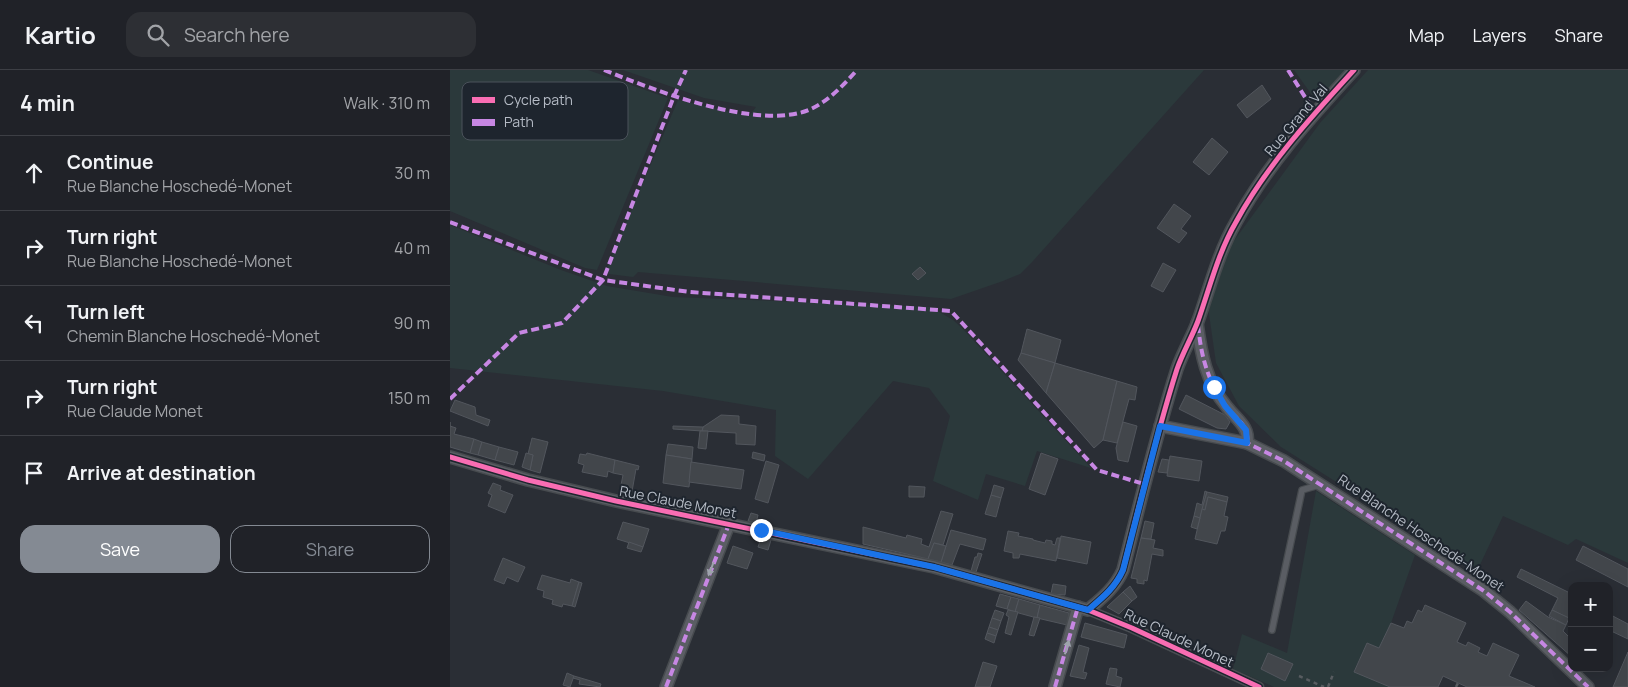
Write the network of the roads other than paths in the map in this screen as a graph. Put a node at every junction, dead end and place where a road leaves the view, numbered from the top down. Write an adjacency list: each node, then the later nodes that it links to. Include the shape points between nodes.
1 (1354, 70): 2 (street, Rue Grand Val, via 1270,168 1235,222 1212,273)
2 (1197, 323): 3 (street, via 1186,344); 4 (street, via 1206,372 1225,406 1246,430)
3 (1160, 426): 4 (street, Rue Blanche Hoschedé-Monet); 8 (street, via 1123,570 1108,592)
4 (1247, 443): 6 (street, Rue Blanche Hoschedé-Monet)
5 (450, 457): 7 (street, Rue Claude Monet, via 528,480)
6 (1320, 484): 9 (lane, via 1302,490); 13 (street, Rue Blanche Hoschedé-Monet, via 1484,591)
7 (729, 524): 8 (street, Rue Claude Monet, via 934,567); 10 (street, one-way to 10)
8 (1083, 609): 11 (street, one-way to 8); 12 (street, Rue Claude Monet)
9 (1272, 630)
10 (666, 687)
11 (1055, 687)
12 (1259, 687)
13 (1588, 687)

